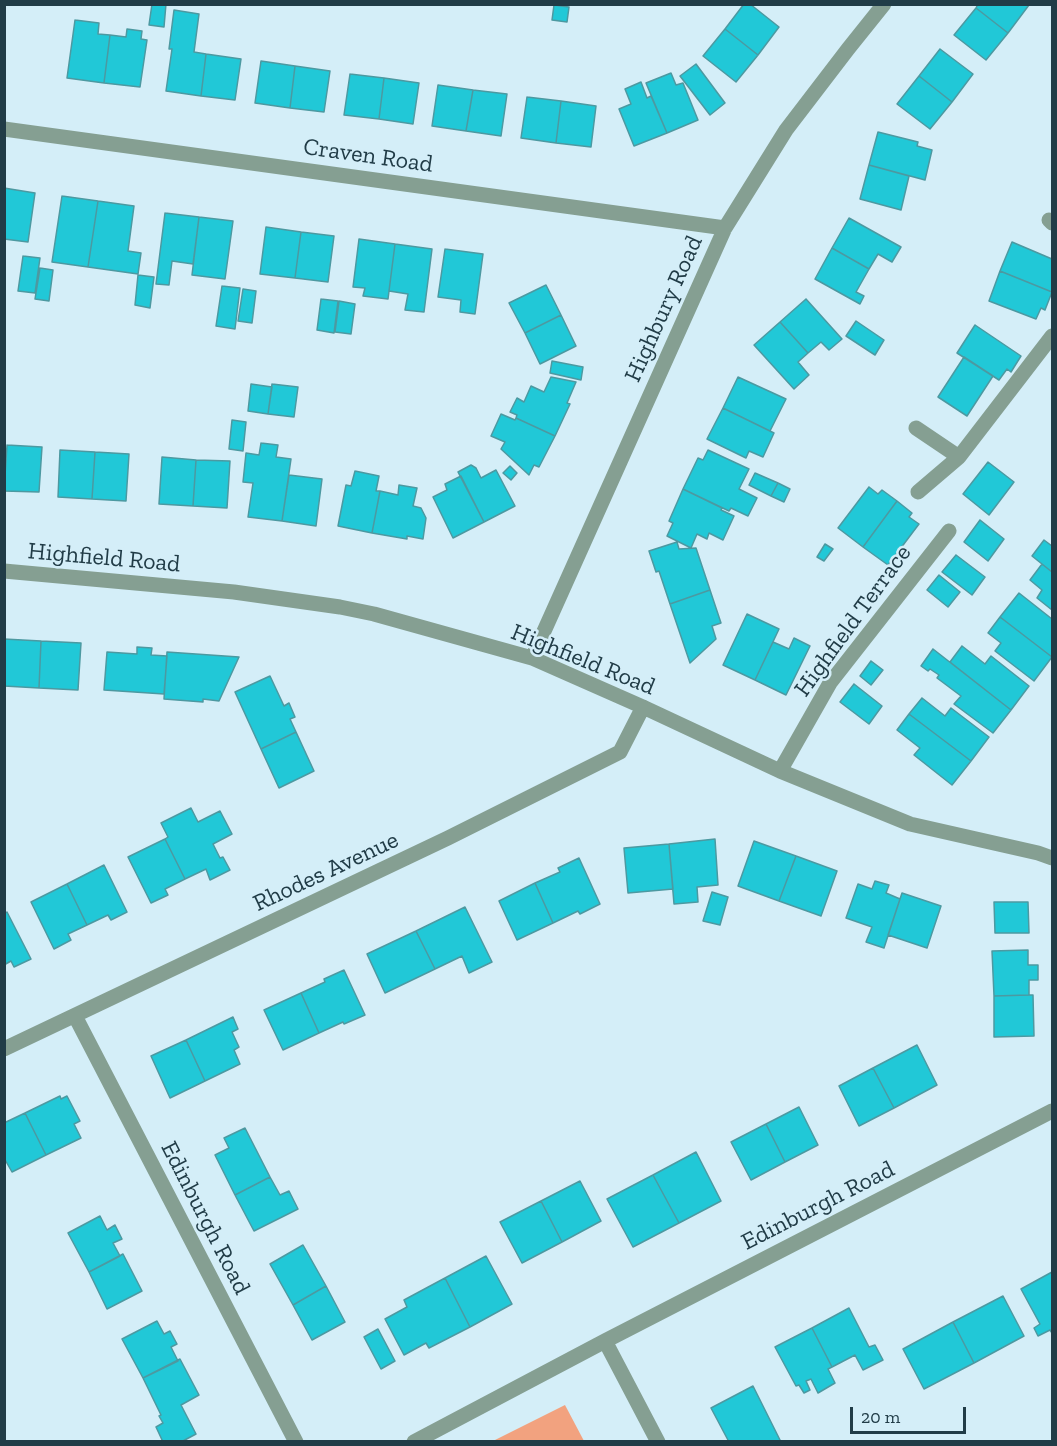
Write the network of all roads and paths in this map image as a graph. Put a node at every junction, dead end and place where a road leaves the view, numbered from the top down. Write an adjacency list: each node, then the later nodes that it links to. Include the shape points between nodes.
1 (884, 4): 3 (street, Highbury Road, via 786,130)
2 (4, 129): 3 (street, Craven Road)
3 (725, 228): 10 (street, Highbury Road)
4 (1053, 336): 6 (street)
5 (915, 428): 6 (street)
6 (959, 457): 7 (street)
7 (918, 492)
8 (949, 531): 12 (street, Highfield Terrace, via 830,683)
9 (4, 571): 10 (street, Highfield Road, via 234,592 340,607)
10 (532, 658): 11 (street, Highfield Road)
11 (643, 707): 12 (street, Highfield Road); 14 (street, Rhodes Avenue, via 620,752)
12 (780, 771): 13 (street, Highfield Road, via 910,824)
13 (1053, 858)
14 (75, 1016): 15 (street, Rhodes Avenue); 18 (street, Edinburgh Road)
15 (4, 1049)
16 (1053, 1111): 17 (street, Edinburgh Road)
17 (605, 1341): 19 (street, Edinburgh Road); 20 (street)
18 (296, 1442)
19 (414, 1442)
20 (658, 1442)

